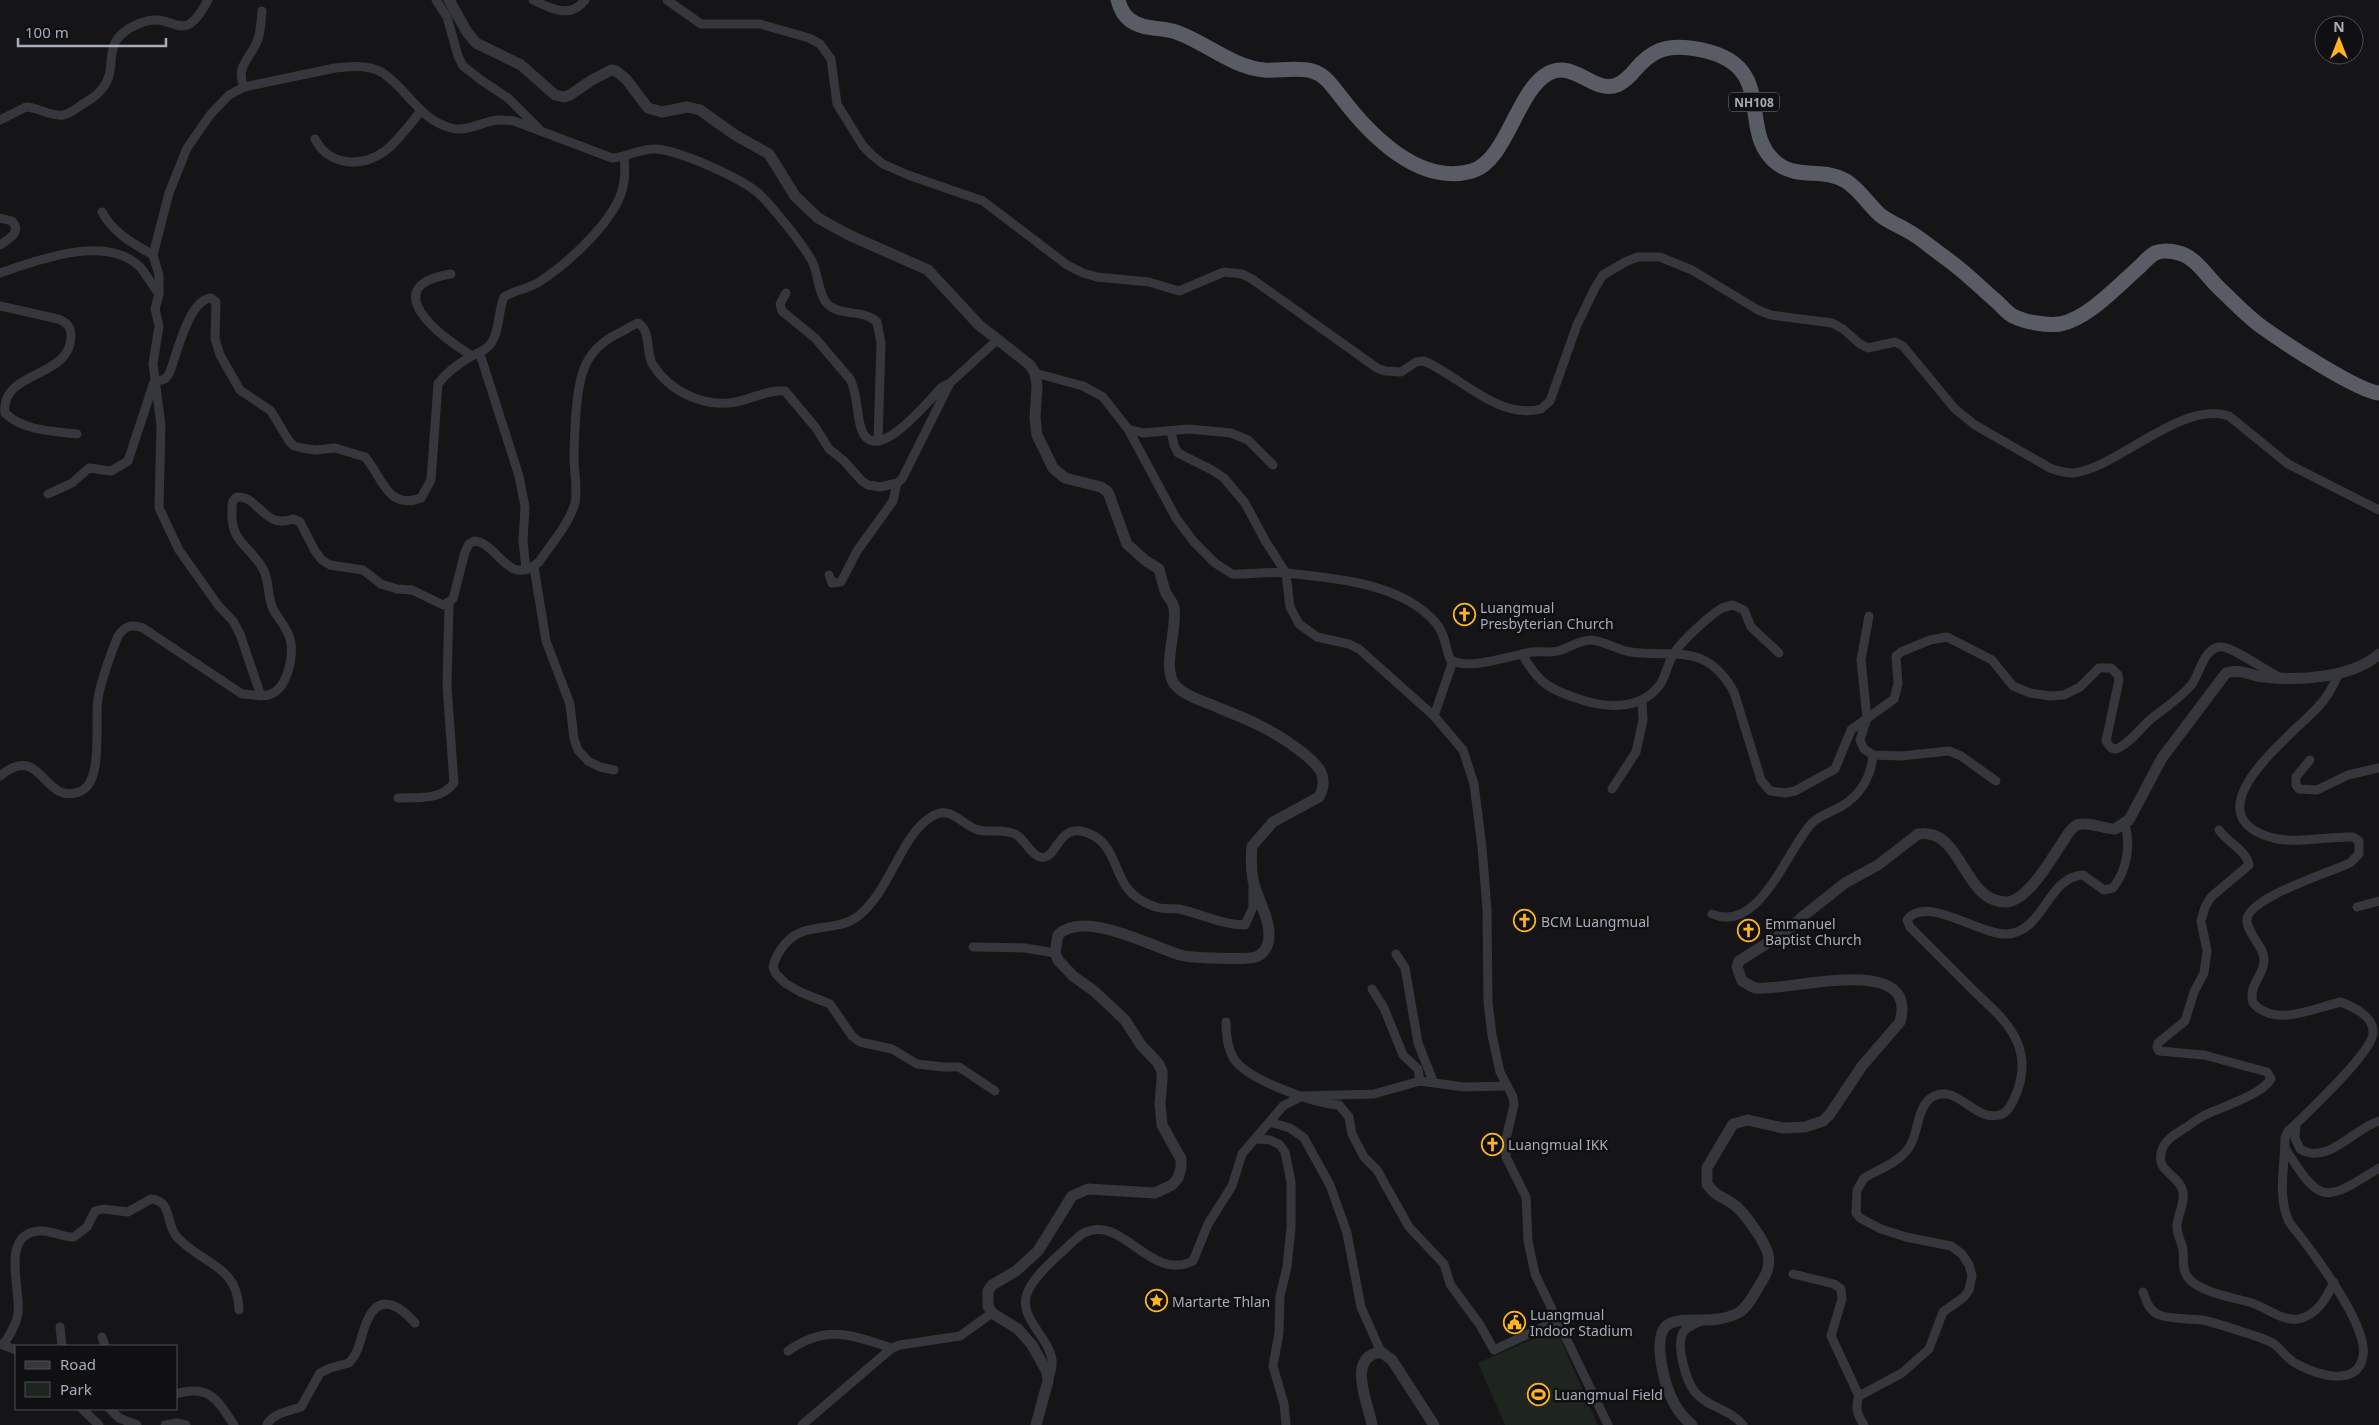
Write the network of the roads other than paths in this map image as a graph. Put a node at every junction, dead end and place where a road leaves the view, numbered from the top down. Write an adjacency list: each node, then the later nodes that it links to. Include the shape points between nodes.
1 (208, 0): 11 (street, via 190,25 155,20 138,24 122,34 114,43 105,85 69,113 58,115 26,106)
2 (436, 0): 12 (street, via 446,17 463,66 508,98)
3 (449, 0): 24 (street, via 476,43 521,65 555,95 570,96 611,70 626,79 648,108 662,112 694,108 710,116 769,154 795,196 808,210 849,235 928,270)
4 (533, 0): 5 (street, via 563,12 580,7)
5 (585, 0)
6 (667, 0): 37 (street, via 701,24 760,24 820,44 832,58 837,104 863,146 873,156 908,176 983,201 1067,265 1097,277 1149,282 1179,291 1224,272 1242,274 1377,368 1401,372 1416,362 1424,361 1502,406 1532,411 1542,409 1550,401 1577,325 1603,275 1627,260 1660,257 1692,270 1771,315 1832,323 1868,348 1895,342 1903,346 1955,409 1975,425 2063,473 2087,470 2143,439 2195,417 2220,414 2229,416 2288,464)
7 (1118, 0): 29 (highway, NH108, via 1119,7 1130,21 1176,32 1233,62 1263,70 1310,71 1321,76 1331,82 1371,131 1401,157 1420,167 1452,174 1484,167 1539,80 1549,73 1573,71 1612,87 1628,77 1649,54 1661,48 1704,51 1727,60 1746,75 1760,135 1770,157 1779,165 1790,171 1832,175 1844,180 1884,218 1910,232 1950,262 2014,317 2051,324 2073,320 2110,293 2155,253 2177,252 2191,258 2211,282 2260,325 2359,388)
8 (262, 11): 9 (street, via 257,40 241,68)
9 (244, 87): 10 (street, via 335,68 359,67 384,74); 18 (street, via 229,95 210,114 187,148 170,193)
10 (421, 111): 12 (street, via 450,128 502,120); 13 (street, via 386,150 358,162 344,162 328,156)
11 (0, 120)
12 (543, 132): 14 (street, via 597,154)
13 (315, 139)
14 (624, 157): 25 (street, via 624,185 614,209 564,263 538,283 504,297 495,334); 33 (street, via 657,149 672,153 719,171 758,193 812,261 825,300 838,310 866,315 877,322 881,343)
15 (102, 212): 18 (street, via 130,242)
16 (0, 218): 17 (street, via 12,221 16,230 14,236)
17 (0, 245)
18 (153, 256): 22 (street)
19 (0, 273): 22 (street, via 92,250 121,255 140,267)
20 (451, 274): 25 (street, via 422,282 416,291 416,305 430,324 460,349)
21 (786, 293): 33 (street, via 780,307 815,338 847,375 854,387 861,430 867,438)
22 (159, 294): 27 (street, via 155,308 159,326 153,364)
23 (0, 306): 32 (street, via 58,319 71,331 70,349 61,360 19,380 8,390 3,399 5,413 32,428)
24 (997, 340): 26 (street, via 1022,358); 28 (street)
25 (476, 355): 27 (street, via 444,375 438,384 432,480 425,494 416,500 391,496 366,457 335,448 315,450 294,446 271,411 240,390 220,355 215,339 216,302 211,298 202,301 186,326 169,374 165,379); 38 (street, via 505,427 519,476 525,507 522,541)
26 (1035, 373): 30 (street, via 1096,391); 64 (street, via 1036,427 1042,448 1054,468 1065,478 1108,492 1127,544 1159,569 1174,609 1169,669 1175,686 1190,696 1274,732 1308,757 1322,773 1324,782 1319,797 1273,822 1252,846)
27 (154, 382): 36 (street, via 128,461 111,470 89,468 72,483); 50 (street, via 161,425 159,508 179,550 233,621)
28 (950, 383): 33 (street, via 899,430); 35 (street, via 909,466)
29 (2379, 393)
30 (1128, 429): 31 (street, via 1143,434); 39 (street, via 1176,518 1215,563 1232,574)
31 (1171, 431): 34 (street, via 1230,433 1248,440); 39 (street, via 1178,453 1224,478 1245,503)
32 (77, 434)
33 (878, 441)
34 (1273, 465)
35 (897, 483): 38 (street, via 874,487 862,481 844,460 829,449 785,391 726,402 688,396 676,390 653,366 644,329 636,324 609,337 583,368 574,434 575,503 539,562); 40 (street, via 893,501 857,551 841,582 832,583)
36 (48, 494)
37 (2379, 510)
38 (530, 568): 41 (street, via 509,567 486,544 474,541 465,552 455,594); 57 (street, via 546,641 570,704 578,750 588,761)
39 (1286, 573): 47 (street, via 1371,585 1408,601 1436,623); 52 (street, via 1290,607 1300,624 1317,637 1360,649)
40 (829, 575)
41 (449, 604): 50 (street, via 437,603 412,590 380,584 363,570 330,565 315,551 300,522 276,520 263,514 248,499 237,497 232,505 231,522 235,533 266,575 273,608 285,625 292,648 281,687 276,692); 61 (street, via 447,686 454,783 447,792 436,797)
42 (1869, 616): 53 (street, via 1861,660)
43 (1674, 652): 44 (street, via 1720,608 1733,605 1744,610 1751,627); 45 (street, via 1630,651 1590,640 1554,652); 51 (street, via 1661,683); 53 (street, via 1704,661 1729,683 1761,780 1764,786 1778,794 1795,791 1835,770 1847,735)
44 (1779, 653)
45 (1522, 654): 47 (street, via 1486,662); 51 (street, via 1542,684 1560,693 1588,702)
46 (2379, 654): 48 (street)
47 (1453, 661): 52 (street)
48 (2340, 674): 49 (street); 72 (street, via 2326,698 2263,761 2248,781 2240,799 2240,808 2247,823 2273,838 2353,837 2359,841 2360,854 2350,863 2253,906 2246,922 2264,955 2264,963 2251,995 2253,1004 2268,1014 2288,1016 2341,1002)
49 (2282, 678): 53 (street, via 2226,648 2214,648 2186,690 2116,749 2106,741 2119,680 2110,668 2099,668 2080,686 2064,695 2030,693 2013,686 1992,660 1955,640 1939,638 1896,656 1897,692 1887,705); 62 (street, via 2237,671 2226,673 2162,758)
50 (261, 696): 58 (street, via 242,694 143,628 128,626 118,636 101,685 96,715 97,753 86,788 79,792 62,792 31,766 8,769)
51 (1642, 702): 60 (street, via 1643,720 1636,752)
52 (1434, 716): 77 (street, via 1464,750 1472,772 1482,847 1488,1002 1500,1072)
53 (1867, 718): 54 (street, via 1860,740 1864,749)
54 (1873, 755): 59 (street, via 1949,751); 67 (street, via 1872,768 1862,787 1850,801 1812,822 1761,899 1745,912 1722,918)
55 (2310, 760): 56 (street, via 2296,777 2299,789 2317,790 2348,775)
56 (2379, 768)
57 (614, 770)
58 (0, 776)
59 (1996, 781)
60 (1612, 789)
61 (398, 798)
62 (2125, 824): 91 (street, via 2115,829 2085,824 2074,828 2026,893 2010,902 1997,901 1982,892 1940,837 1926,832 1918,834 1845,884 1790,930 1739,961 1737,967 1742,981 1755,988 1827,981 1876,981 1894,990 1902,1005 1902,1015 1823,1121 1805,1127 1783,1128 1741,1121 1733,1124 1722,1141 1707,1168 1707,1184 1718,1197 1734,1204 1744,1215 1768,1254 1768,1266 1765,1278 1740,1312); 103 (street, via 2128,834 2126,860 2113,888 2104,890 2083,875 2068,879 2036,917 2014,933 1981,930 1931,911 1921,910 1907,920 1910,927 2003,1020 2018,1044 2021,1081 2008,1110 2002,1115 1988,1116 1946,1093 1928,1099 1922,1107 1908,1151 1859,1184 1856,1213 1860,1218 1906,1237 1951,1246 1969,1264 1972,1276 1969,1290 1943,1312 1930,1349 1902,1373)
63 (2219, 830): 87 (street, via 2244,855 2249,865 2211,896 2204,907 2201,921 2207,951 2204,973 2185,1021 2157,1047 2159,1051 2204,1055 2267,1072 2271,1079 2255,1092 2203,1116 2172,1136 2164,1146 2162,1166 2181,1185 2183,1192 2176,1228 2185,1274 2189,1280 2214,1292 2291,1319 2300,1319 2311,1313)
64 (1253, 880): 69 (street, via 1268,937 1267,946 1255,957 1183,956 1128,935 1080,926 1063,930 1058,935); 78 (street, via 1253,907 1245,925 1229,925 1179,909 1155,908 1142,900 1125,884 1105,844 1087,832 1076,830 1065,834 1050,855 1042,858 1017,834 1004,830 980,830 950,813 938,814 914,833 881,893 857,917 804,930 794,935 779,951 773,967 776,974 800,992 830,1004 852,1036 860,1042 892,1049 917,1064 959,1067)
65 (2379, 901): 66 (street)
66 (2357, 907)
67 (1712, 914)
68 (973, 947): 69 (street)
69 (1055, 952): 90 (street, via 1065,968 1125,1020 1141,1045 1158,1063 1162,1071 1162,1125 1181,1159 1181,1168 1172,1185 1155,1193 1088,1189 1072,1196 1038,1251 1016,1271 992,1285 986,1298)
70 (1396, 954): 76 (street, via 1405,968 1418,1043)
71 (1372, 989): 75 (street, via 1384,1008 1403,1055 1418,1069)
72 (2364, 1014): 74 (street); 82 (street, via 2373,1033 2370,1042 2340,1080)
73 (1226, 1022): 79 (street, via 1230,1050 1238,1064 1266,1082)
74 (2379, 1022)
75 (1420, 1081): 76 (street); 79 (street, via 1374,1094)
76 (1433, 1081): 77 (street, via 1464,1087)
77 (1507, 1086): 92 (street, via 1514,1105 1506,1139 1506,1157 1526,1197 1528,1241 1535,1274)
78 (995, 1091)
79 (1302, 1096): 81 (street, via 1283,1106); 92 (street, via 1314,1102 1339,1104 1349,1117 1352,1134 1364,1158 1377,1170 1409,1227 1444,1264 1450,1284 1494,1350)
80 (2379, 1121): 82 (street, via 2319,1154 2300,1149 2295,1138)
81 (1270, 1122): 83 (street); 100 (street, via 1290,1128 1304,1138 1330,1185 1347,1233 1361,1307)
82 (2296, 1124): 84 (street, via 2288,1131)
83 (1256, 1140): 101 (street, via 1242,1154 1232,1186 1208,1224 1193,1261 1184,1266 1160,1263 1124,1238 1097,1230 1087,1232 1074,1241 1040,1274 1025,1300 1029,1317 1052,1359); 114 (street, via 1270,1140 1280,1145 1285,1152 1291,1182 1291,1228 1273,1366 1284,1404)
84 (2285, 1148): 85 (street, via 2309,1184 2330,1194 2338,1193); 87 (street, via 2284,1212)
85 (2379, 1168)
86 (1792, 1274): 103 (street, via 1834,1284 1841,1289 1842,1299 1832,1336)
87 (2334, 1282): 88 (street, via 2361,1332 2364,1346 2359,1368 2344,1377 2296,1364 2264,1339 2204,1320 2155,1313 2148,1306)
88 (2143, 1292)
89 (239, 1310): 95 (street, via 238,1294 228,1276 178,1238 168,1221 168,1209 163,1203 151,1199 128,1212 95,1211 86,1228 74,1237 40,1231 24,1236 14,1252 18,1317)
90 (992, 1313): 97 (street, via 960,1336); 101 (street, via 1018,1329 1032,1345 1043,1363)
91 (1707, 1319): 118 (street, via 1675,1321 1663,1329 1659,1343 1665,1383 1673,1402); 119 (street, via 1688,1327 1680,1339 1688,1377 1695,1392)
92 (1556, 1320): 117 (street)
93 (415, 1324): 111 (street, via 405,1311 392,1304 372,1312 360,1347 349,1363 320,1374 302,1407 275,1416)
94 (60, 1327): 96 (street)
95 (2, 1344): 98 (street)
96 (62, 1345)
97 (892, 1348): 99 (street, via 832,1334 817,1335); 112 (street)
98 (15, 1350)
99 (788, 1351)
100 (1381, 1352): 115 (street, via 1368,1357 1362,1371 1362,1393); 116 (street, via 1392,1360)
101 (1048, 1381): 113 (street)
102 (178, 1394): 110 (street, via 198,1389 206,1392 213,1396)
103 (1859, 1396): 120 (street, via 1856,1406)
104 (83, 1410): 106 (street)
105 (111, 1410): 107 (street, via 119,1418)
106 (99, 1425)
107 (137, 1425)
108 (165, 1425): 109 (street)
109 (186, 1425)
110 (234, 1425)
111 (267, 1425)
112 (802, 1425)
113 (1036, 1425)
114 (1286, 1425)
115 (1372, 1425)
116 (1434, 1425)
117 (1608, 1425)
118 (1692, 1425)
119 (1743, 1425)
120 (1864, 1425)

